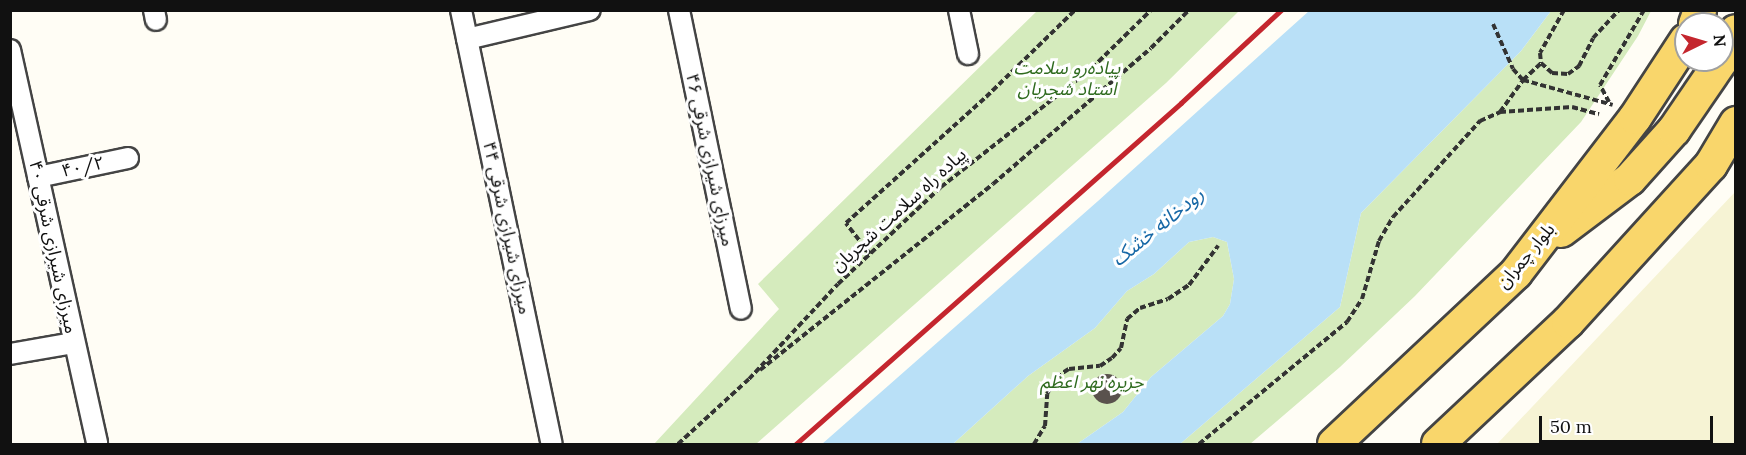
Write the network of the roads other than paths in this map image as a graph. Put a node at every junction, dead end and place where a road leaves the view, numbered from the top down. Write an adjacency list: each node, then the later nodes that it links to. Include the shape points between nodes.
1 (461, 10): 5 (street, ۴۴ میرزای شیرازی شرقی)
2 (680, 10): 15 (street, ۴۶ میرزای شیرازی شرقی)
3 (959, 10): 8 (street)
4 (580, 13): 5 (street)
5 (467, 39): 19 (street, ۴۴ میرزای شیرازی شرقی)
6 (10, 50): 10 (street, ۴۰ میرزای شیرازی شرقی)
7 (1674, 53): 14 (main road, بلوار چمران, via 1622,110)
8 (968, 54)
9 (1714, 72): 14 (main road, via 1674,130 1630,179)
10 (16, 105): 13 (street, ۴۰ میرزای شیرازی شرقی)
11 (1736, 123): 21 (main road, via 1711,165 1568,322)
12 (128, 158): 13 (street, ۴۰/۲)
13 (38, 177): 16 (street, ۴۰ میرزای شیرازی شرقی)
14 (1527, 257): 20 (main road, بلوار چمران, via 1516,273)
15 (741, 309)
16 (74, 343): 17 (street); 18 (street, ۴۰ میرزای شیرازی شرقی)
17 (10, 354)
18 (97, 444)
19 (552, 444)
20 (1334, 444)
21 (1438, 444)

